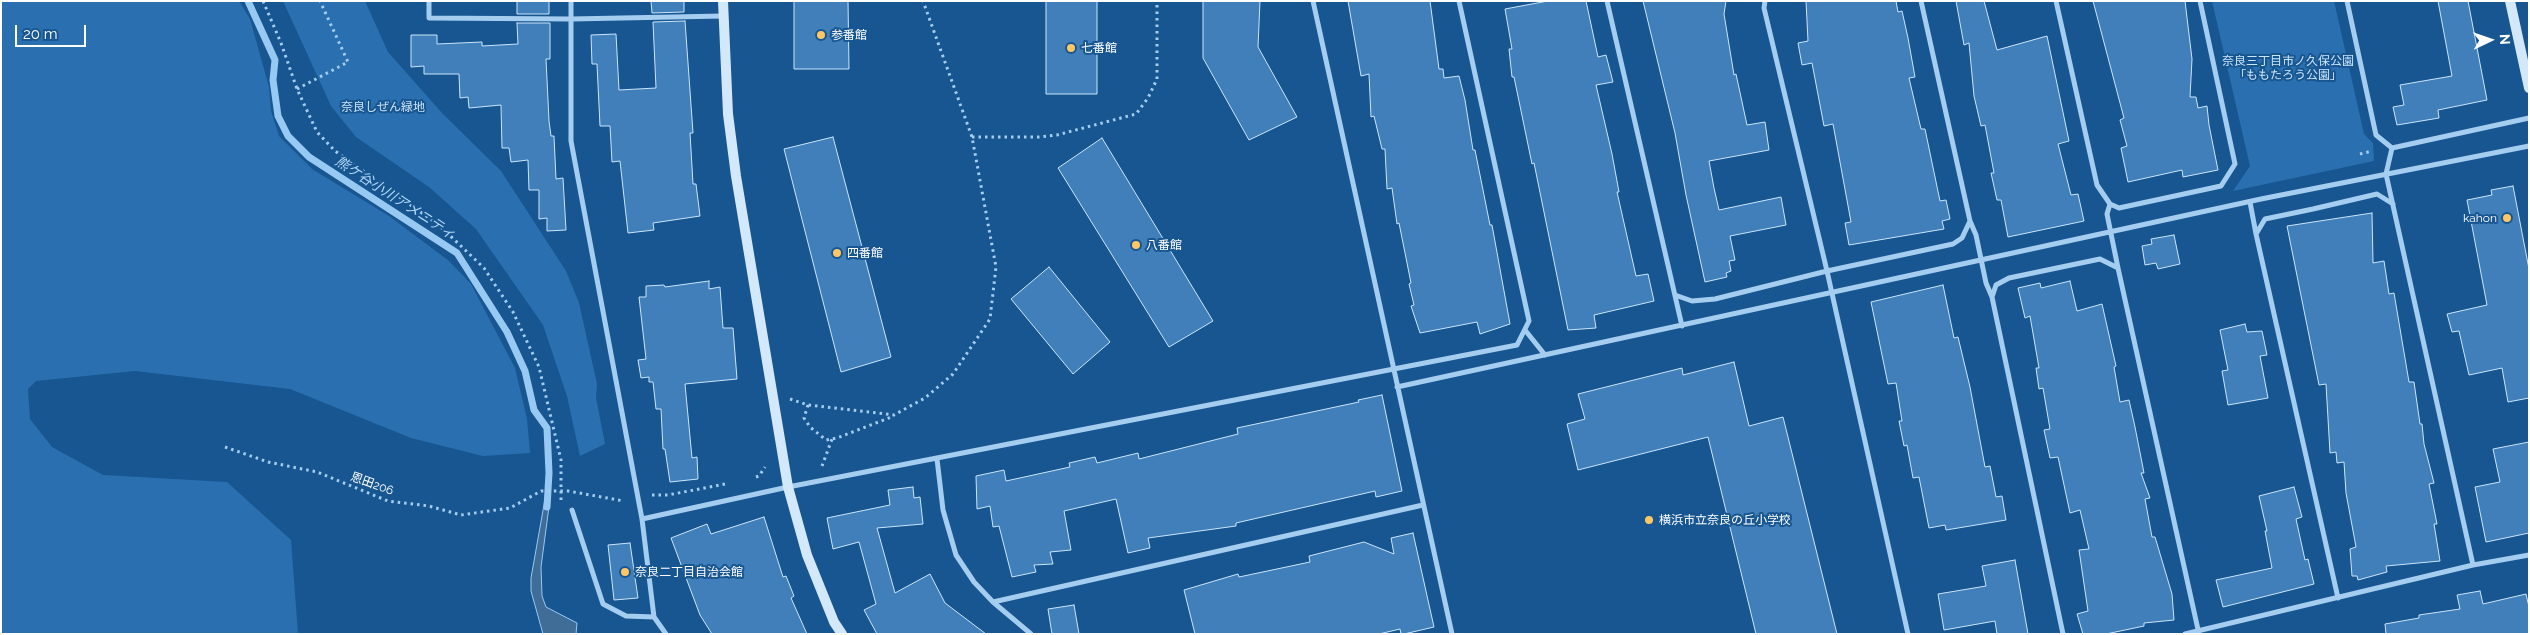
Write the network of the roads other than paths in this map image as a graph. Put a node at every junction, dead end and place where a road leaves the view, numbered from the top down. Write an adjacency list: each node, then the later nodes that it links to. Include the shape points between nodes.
1 (429, 1): 14 (street, via 429,18)
2 (571, 1): 14 (street)
3 (723, 1): 13 (street)
4 (1313, 1): 35 (street)
5 (1459, 1): 33 (street, via 1529,321)
6 (1607, 1): 30 (street)
7 (1765, 1): 28 (street, via 1764,8)
8 (1921, 1): 23 (street)
9 (2056, 1): 21 (street, via 2097,185)
10 (2200, 1): 21 (street, via 2236,164 2220,186 2119,208)
11 (2347, 1): 18 (street, via 2376,135)
12 (2510, 1): 15 (street)
13 (723, 16): 14 (street); 38 (street, via 728,114 736,176)
14 (571, 20): 41 (street, via 571,141)
15 (2529, 88)
16 (2529, 118): 18 (street)
17 (2529, 146): 19 (street)
18 (2392, 148): 19 (street)
19 (2386, 174): 20 (street); 22 (street)
20 (2250, 202): 24 (street); 25 (street)
21 (2110, 204): 24 (street, via 2106,214)
22 (2393, 204): 25 (street, via 2377,194 2313,208 2265,219); 43 (street)
23 (1970, 221): 26 (street); 28 (street, via 1962,238 1953,244)
24 (2111, 232): 26 (street); 27 (street)
25 (2256, 234): 44 (street)
26 (1981, 261): 29 (street); 31 (street)
27 (2118, 268): 31 (street, via 2100,259 2009,278 1996,285); 47 (street)
28 (1827, 271): 29 (street); 30 (street, via 1715,299 1692,301)
29 (1832, 293): 32 (street); 52 (street)
30 (1675, 295): 32 (street)
31 (1992, 297): 53 (street)
32 (1682, 326): 34 (street)
33 (1525, 330): 34 (street); 35 (street, via 1518,345)
34 (1545, 355): 36 (street)
35 (1393, 370): 36 (street); 37 (street)
36 (1397, 388): 39 (street)
37 (937, 459): 38 (street); 45 (street, via 943,510 956,555 974,582)
38 (788, 487): 41 (street); 49 (street, via 807,555)
39 (1423, 505): 45 (street); 51 (street)
40 (572, 510): 46 (street, via 603,604 626,616)
41 (642, 519): 46 (street)
42 (2529, 555): 43 (street)
43 (2473, 565): 44 (street)
44 (2338, 598): 47 (street)
45 (993, 602): 50 (street)
46 (654, 617): 48 (street)
47 (2199, 632): 54 (street)
48 (666, 634)
49 (842, 634)
50 (1031, 634)
51 (1452, 634)
52 (1908, 634)
53 (2063, 634)
54 (2185, 634)

